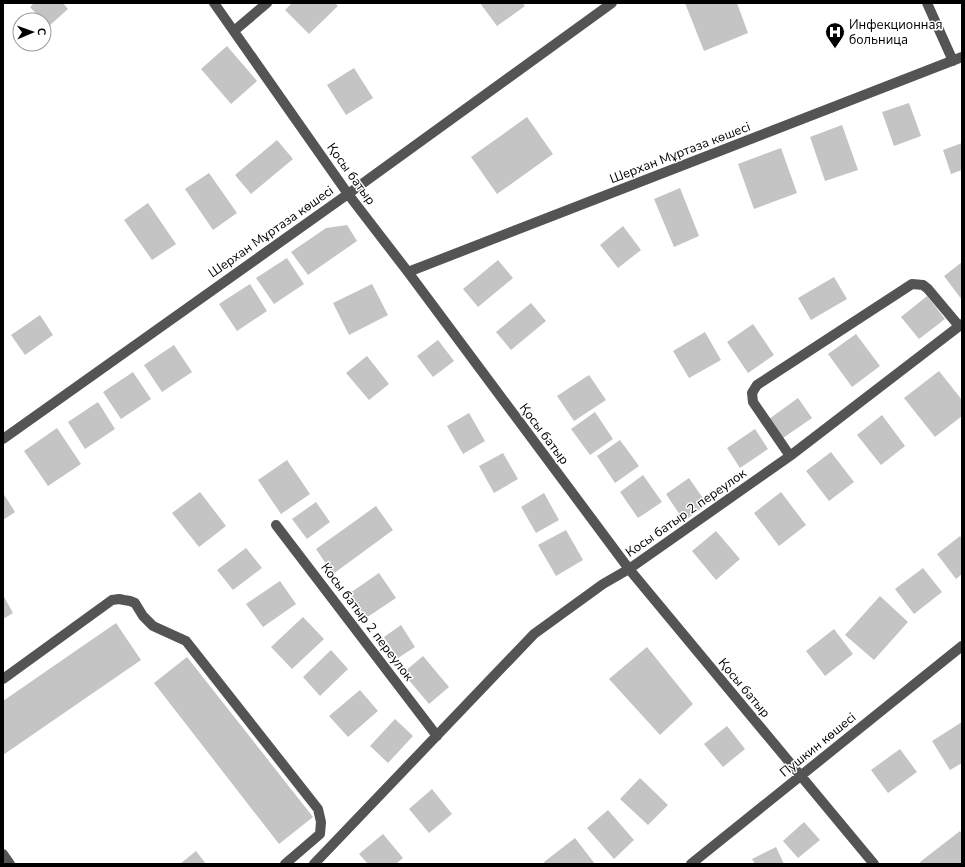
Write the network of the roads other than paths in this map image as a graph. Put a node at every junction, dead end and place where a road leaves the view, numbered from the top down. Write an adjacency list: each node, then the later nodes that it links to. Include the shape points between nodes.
1 (214, 3): 5 (street, Қосы батыр)
2 (267, 3): 5 (street)
3 (612, 3): 7 (street, Шерхан Мұртаза көшесі)
4 (928, 3): 6 (street)
5 (234, 31): 7 (street, Қосы батыр)
6 (958, 59): 8 (street, Шерхан Мұртаза көшесі)
7 (348, 194): 8 (street, Қосы батыр); 10 (street, Шерхан Мұртаза көшесі)
8 (408, 272): 13 (street, Қосы батыр)
9 (961, 325): 11 (street, Косы батыр 2 переулок); 11 (street, via 928,289 922,285 912,284 757,385 752,393 753,402)
10 (3, 439)
11 (790, 456): 13 (street, Косы батыр 2 переулок)
12 (276, 524): 16 (street, Косы батыр 2 переулок)
13 (629, 569): 16 (street, Косы батыр 2 переулок, via 603,584 534,634); 17 (street, Қосы батыр)
14 (962, 646): 17 (street, Пушкин көшесі)
15 (3, 679): 20 (street, via 112,600 135,603 153,626 186,641 318,809 320,834)
16 (437, 736): 21 (street, Косы батыр 2 переулок)
17 (801, 776): 22 (street, Пушкин көшесі); 23 (street, Қосы батыр)
18 (3, 854): 19 (street)
19 (10, 864)
20 (285, 864)
21 (314, 864)
22 (691, 864)
23 (874, 864)

